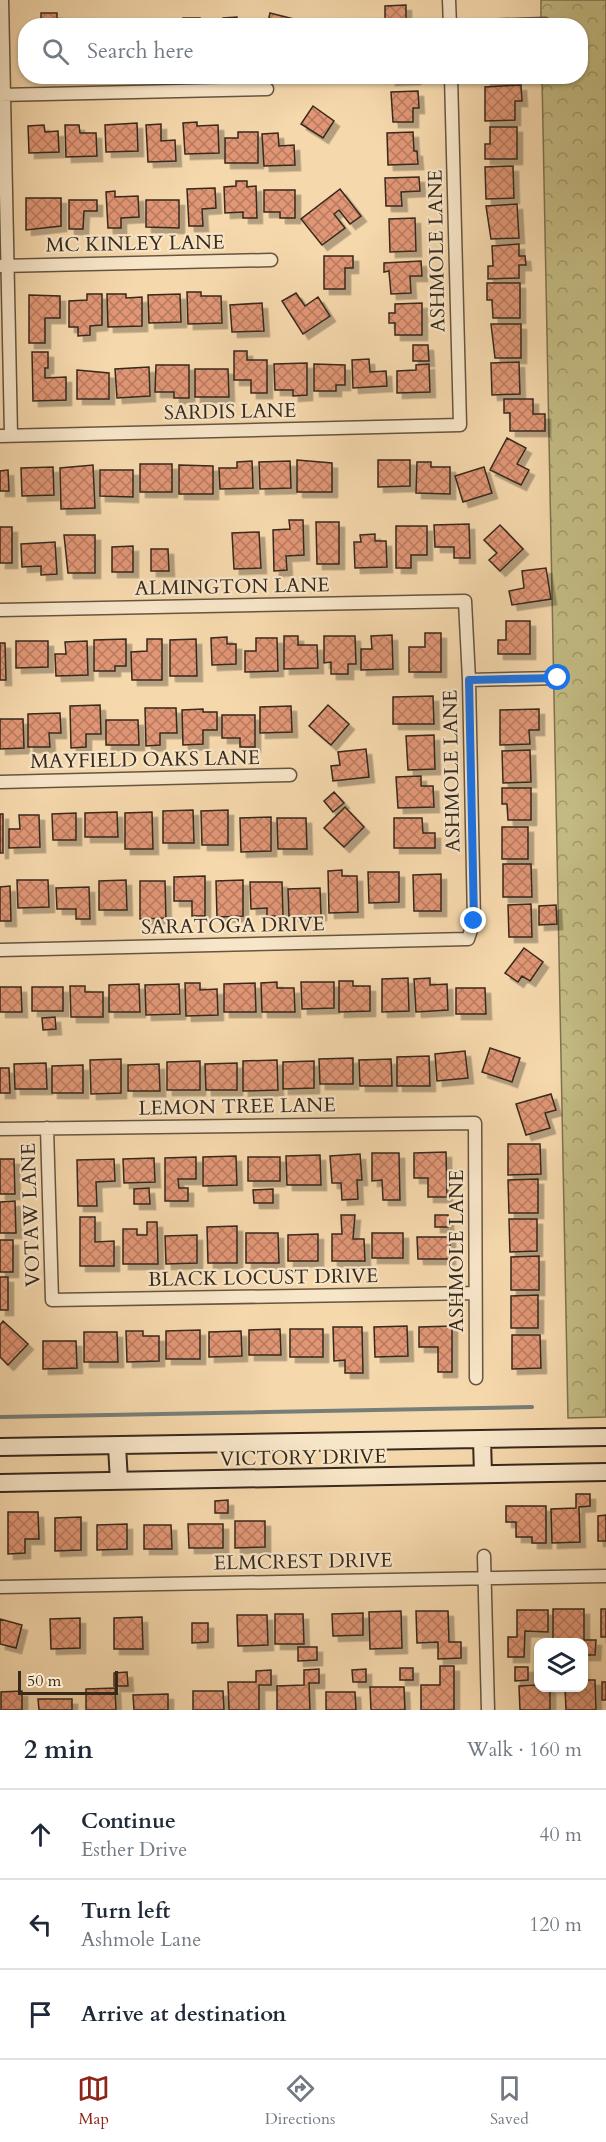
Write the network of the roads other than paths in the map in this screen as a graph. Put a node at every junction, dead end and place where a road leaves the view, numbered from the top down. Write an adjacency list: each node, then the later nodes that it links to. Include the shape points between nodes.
1 (2, 0): 6 (street)
2 (449, 0): 3 (street)
3 (450, 18)
4 (451, 84): 9 (street, ASHMOLE LANE)
5 (267, 88): 6 (street)
6 (2, 95): 8 (street)
7 (271, 260): 8 (street, MC KINLEY LANE)
8 (4, 266): 10 (street)
9 (460, 425): 10 (street, SARDIS LANE)
10 (5, 436)
11 (465, 601): 12 (street, ALMINGTON LANE); 14 (street, ASHMOLE LANE)
12 (0, 610)
13 (558, 678): 14 (street)
14 (469, 680): 17 (street, ASHMOLE LANE, via 474,921)
15 (290, 775): 16 (street, MAYFIELD OAKS LANE)
16 (0, 782)
17 (468, 939): 18 (street, SARATOGA DRIVE)
18 (0, 950)
19 (475, 1123): 20 (street, LEMON TREE LANE); 22 (street, ASHMOLE LANE)
20 (46, 1128): 21 (street, LEMON TREE LANE); 23 (street, VOTAW LANE)
21 (0, 1129)
22 (475, 1293): 23 (street, BLACK LOCUST DRIVE); 24 (street, ASHMOLE LANE)
23 (52, 1300)
24 (476, 1378)
25 (606, 1437): 26 (main road, VICTORY DRIVE)
26 (483, 1440): 27 (main road, VICTORY DRIVE); 30 (main road)
27 (117, 1446): 28 (main road, VICTORY DRIVE); 31 (main road)
28 (0, 1447)
29 (606, 1472): 30 (main road, VICTORY DRIVE)
30 (483, 1474): 31 (main road, VICTORY DRIVE)
31 (119, 1481): 32 (main road, VICTORY DRIVE)
32 (0, 1483)
33 (484, 1556): 35 (street)
34 (606, 1576): 35 (street, ELMCREST DRIVE)
35 (485, 1579): 36 (street, ELMCREST DRIVE); 37 (street)
36 (0, 1587)
37 (488, 1710)

